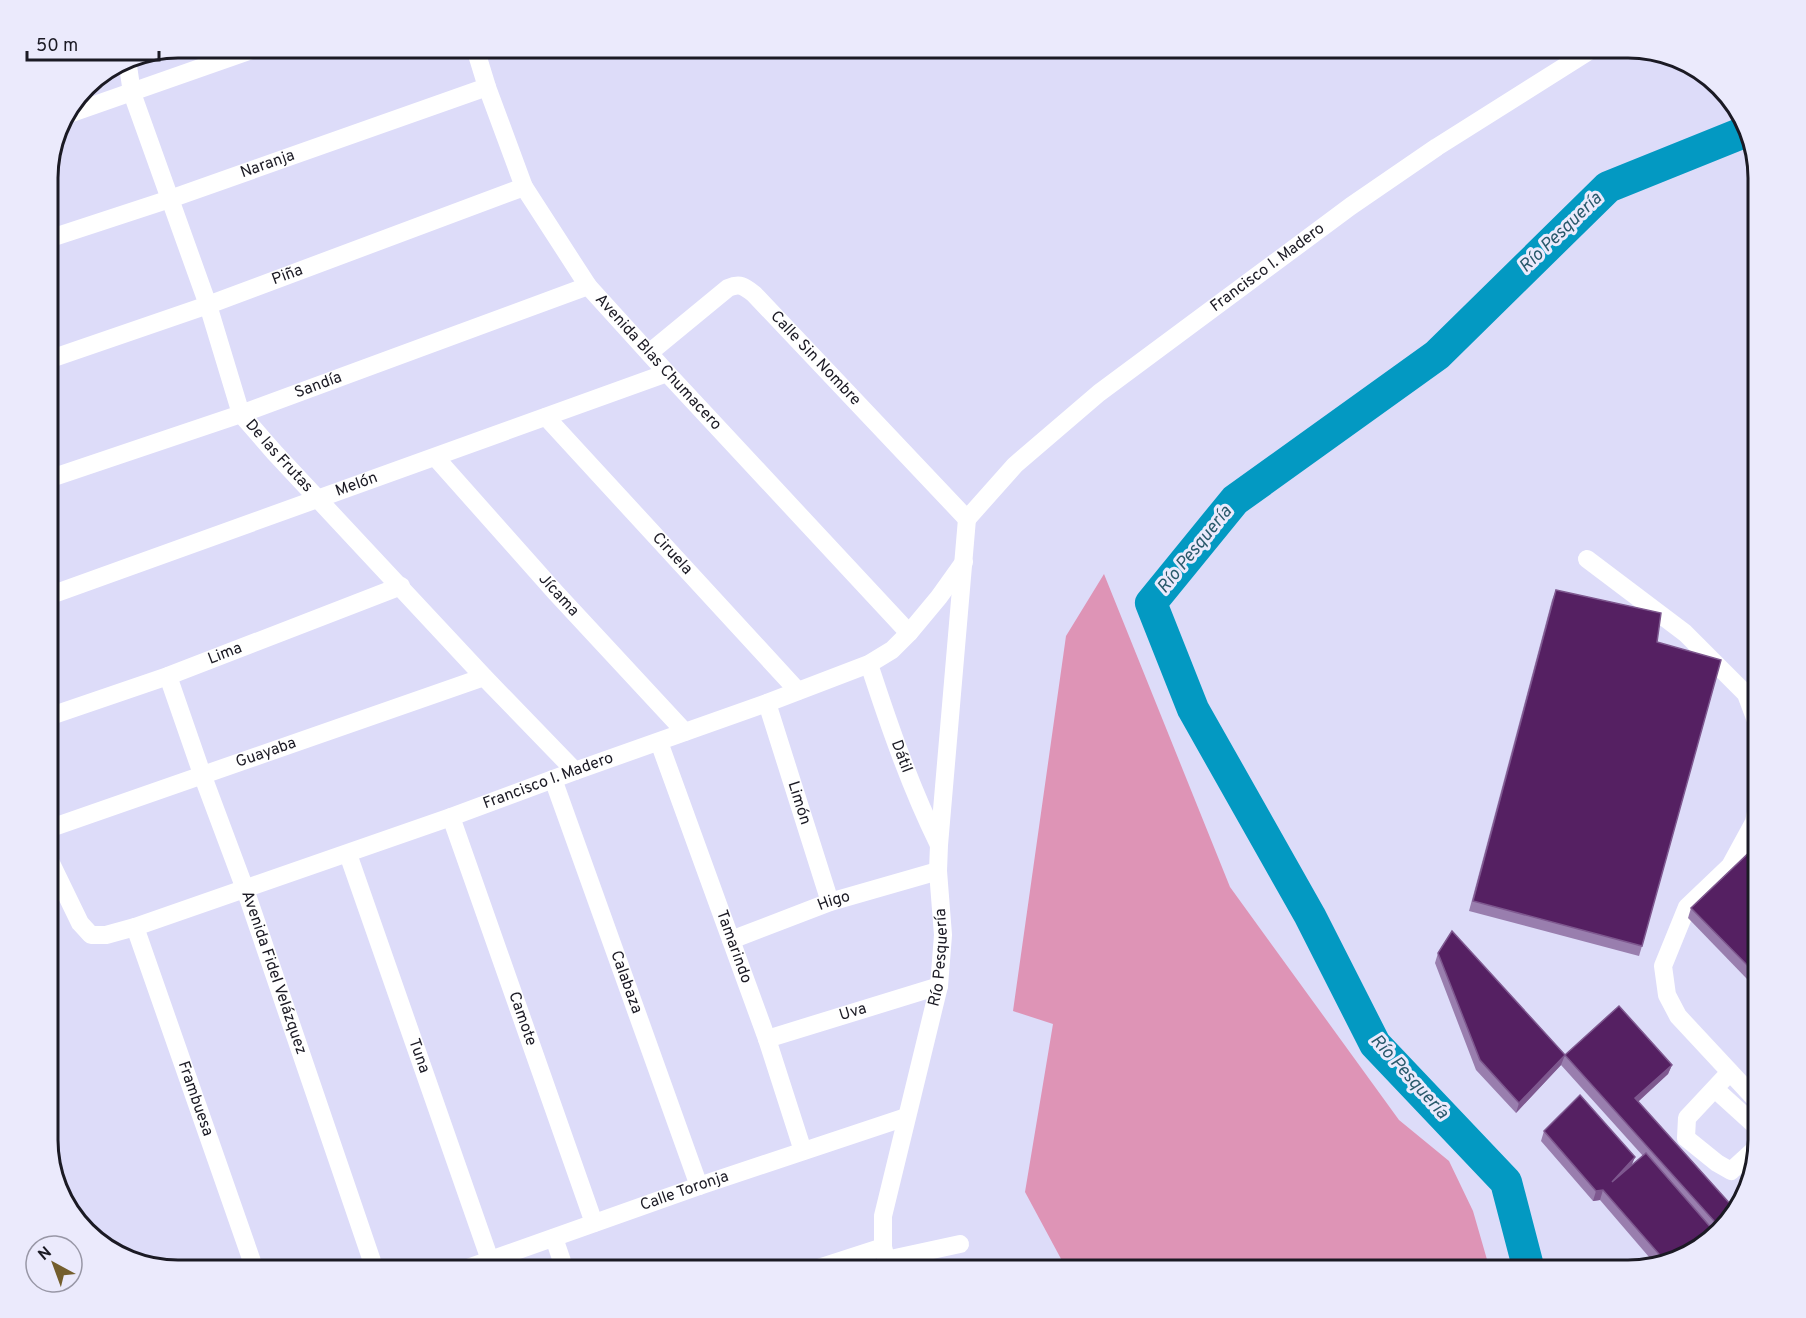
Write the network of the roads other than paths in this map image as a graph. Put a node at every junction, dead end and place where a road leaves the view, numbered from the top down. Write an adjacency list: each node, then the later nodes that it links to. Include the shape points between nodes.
1 (226, 58): 6 (street)
2 (478, 58): 5 (street, Avenida Blas Chumacero)
3 (1578, 58): 21 (street, Francisco I. Madero, via 1351,206 1099,393 1015,465)
4 (129, 70): 6 (street, De las Frutas)
5 (487, 87): 8 (street, Avenida Blas Chumacero); 9 (street, Naranja)
6 (132, 93): 7 (street); 9 (street, De las Frutas)
7 (80, 110)
8 (524, 187): 11 (street, Avenida Blas Chumacero); 12 (street, Piña)
9 (170, 199): 10 (street, Naranja); 12 (street, De las Frutas)
10 (59, 236)
11 (588, 286): 13 (street, Avenida Blas Chumacero); 16 (street, Sandía)
12 (208, 305): 14 (street, Piña); 16 (street, De las Frutas)
13 (649, 353): 15 (street, Avenida Blas Chumacero); 21 (street, Calle Sin Nombre, via 728,288 743,286)
14 (59, 356)
15 (667, 373): 17 (street, Melón); 26 (street, Avenida Blas Chumacero)
16 (241, 414): 19 (street, Sandía); 20 (street, De las Frutas)
17 (546, 417): 18 (street, Melón); 30 (street, Ciruela)
18 (436, 458): 20 (street, Melón); 34 (street, Jícama)
19 (59, 475)
20 (319, 499): 24 (street, De las Frutas); 25 (street, Melón)
21 (967, 519): 23 (street, Río Pesquería)
22 (1587, 559): 31 (street, via 1685,633)
23 (964, 562): 26 (street, Francisco I. Madero); 42 (street, Río Pesquería)
24 (400, 586): 28 (street, Lima); 29 (street, De las Frutas)
25 (59, 592)
26 (909, 633): 27 (street, Francisco I. Madero, via 892,650)
27 (869, 664): 30 (street, Francisco I. Madero); 42 (street, Dátil, via 888,723)
28 (168, 676): 33 (street, Lima); 37 (street, Avenida Fidel Velázquez)
29 (484, 677): 36 (street, De las Frutas); 37 (street, Guayaba)
30 (798, 691): 32 (street, Francisco I. Madero)
31 (1748, 699)
32 (767, 704): 34 (street, Francisco I. Madero); 47 (street, Limón)
33 (59, 713)
34 (685, 732): 35 (street, Francisco I. Madero)
35 (659, 742): 36 (street, Francisco I. Madero); 49 (street, Tamarindo)
36 (575, 771): 38 (street, Francisco I. Madero)
37 (202, 774): 40 (street, Guayaba); 46 (street, Avenida Fidel Velázquez)
38 (553, 779): 39 (street, Francisco I. Madero); 59 (street, Calabaza)
39 (451, 817): 43 (street, Francisco I. Madero); 60 (street, Camote)
40 (59, 825)
41 (1748, 833): 52 (street, via 1730,866 1687,907 1663,966 1667,995 1678,1016)
42 (939, 845): 44 (street, Río Pesquería)
43 (348, 854): 46 (street, Francisco I. Madero); 65 (street, Tuna)
44 (939, 870): 47 (street, Higo); 50 (street, Río Pesquería, via 943,935)
45 (59, 880): 48 (street, Francisco I. Madero, via 80,923 91,935)
46 (245, 888): 48 (street, Francisco I. Madero); 64 (street, Avenida Fidel Velázquez)
47 (830, 902): 49 (street, Higo)
48 (135, 927): 63 (street, Frambuesa)
49 (731, 940): 51 (street, Tamarindo)
50 (939, 986): 51 (street, Uva); 55 (street, Río Pesquería)
51 (766, 1039): 57 (street, Tamarindo)
52 (1730, 1072): 53 (street); 54 (street)
53 (1714, 1089): 56 (street); 58 (street, via 1687,1118 1686,1138 1731,1171)
54 (1748, 1091)
55 (906, 1117): 57 (street, Calle Toronja); 68 (street, Río Pesquería, via 883,1216)
56 (1748, 1119)
57 (802, 1151): 59 (street, Calle Toronja)
58 (1746, 1158)
59 (699, 1186): 60 (street, Calle Toronja)
60 (594, 1223): 61 (street, Calle Toronja)
61 (554, 1238): 66 (street, Calle Toronja); 67 (street)
62 (960, 1244): 68 (street)
63 (251, 1259)
64 (371, 1259)
65 (490, 1259)
66 (493, 1259)
67 (561, 1259)
68 (886, 1259)

